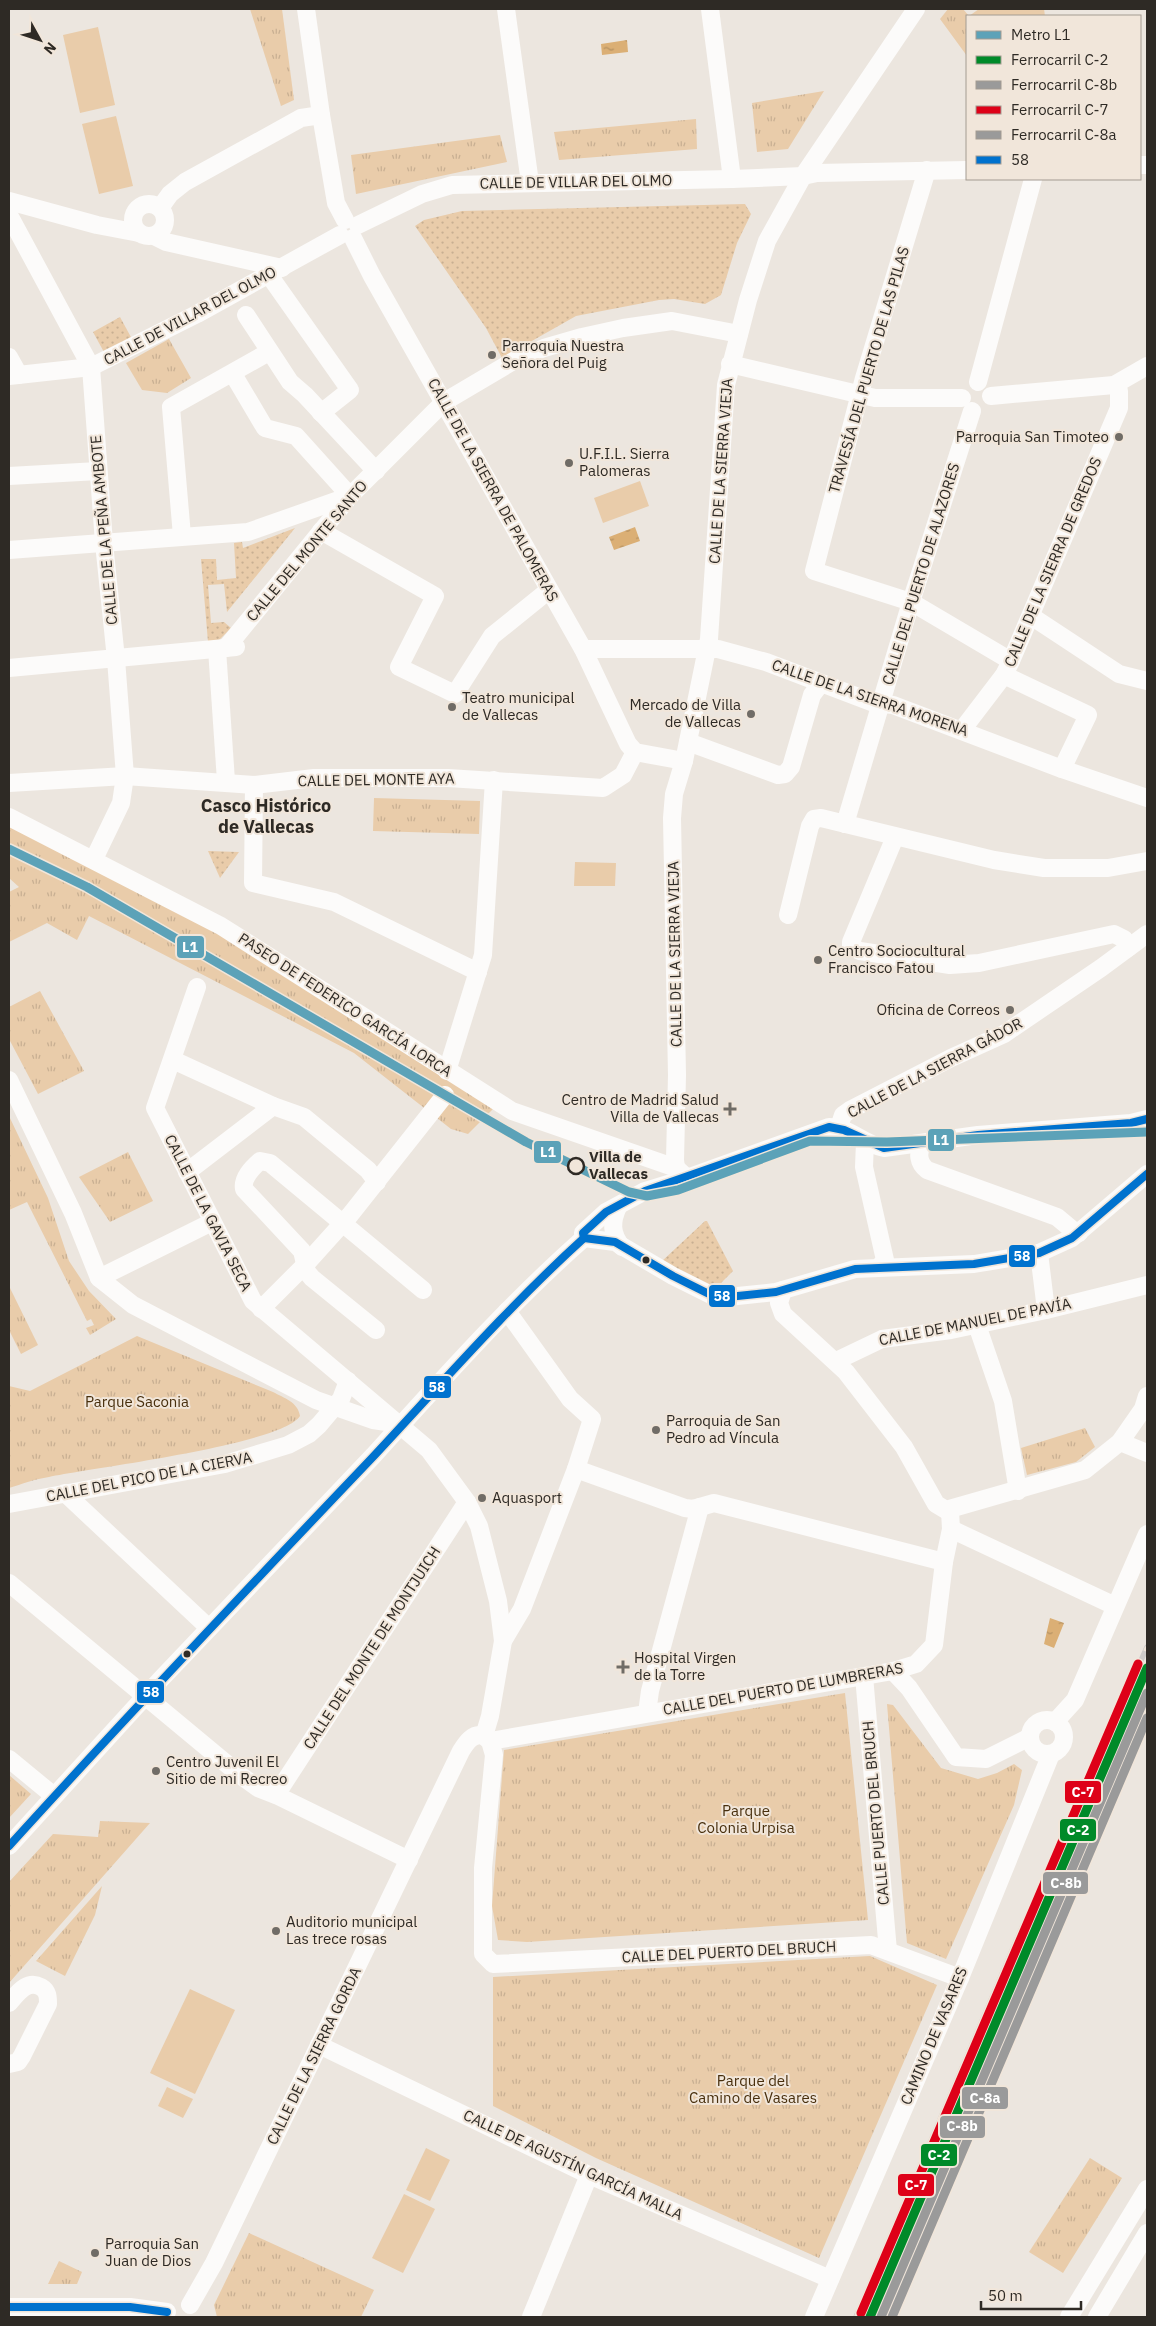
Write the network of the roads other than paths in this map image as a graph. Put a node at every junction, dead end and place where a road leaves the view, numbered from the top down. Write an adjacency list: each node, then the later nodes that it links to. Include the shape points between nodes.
1 (306, 9): 5 (street, CALLE DE LA SIERRA DE PALOMERAS)
2 (506, 9): 11 (street)
3 (710, 9): 9 (street)
4 (916, 9): 8 (street, CALLE DE LA SIERRA VIEJA)
5 (320, 116): 13 (street, via 301,118 185,182); 17 (street, CALLE DE LA SIERRA DE PALOMERAS, via 336,203)
6 (927, 170): 7 (street, CALLE DE VILLAR DEL OLMO); 8 (street, CALLE DE VILLAR DEL OLMO); 31 (street, TRAVESÍA DEL PUERTO DE LAS PILAS)
7 (966, 170)
8 (803, 176): 9 (street, CALLE DE VILLAR DEL OLMO); 21 (street, CALLE DE LA SIERRA VIEJA, via 767,241)
9 (732, 179): 11 (street, CALLE DE VILLAR DEL OLMO)
10 (1033, 180): 29 (street)
11 (530, 183): 17 (street, CALLE DE VILLAR DEL OLMO, via 452,185 422,194)
12 (9, 201): 16 (street)
13 (160, 208): 15 (street, via 144,204); 18 (street, via 166,216)
14 (9, 215): 26 (street, CALLE DE LA PEÑA AMBOTE)
15 (133, 216): 16 (street); 18 (street, via 134,226)
16 (97, 224): 18 (street)
17 (349, 230): 19 (street, CALLE DE VILLAR DEL OLMO); 33 (street, CALLE DE LA SIERRA DE PALOMERAS)
18 (153, 231): 19 (street)
19 (275, 271): 26 (street, CALLE DE VILLAR DEL OLMO); 35 (street, via 350,390)
20 (246, 315): 22 (street)
21 (739, 334): 24 (street, CALLE DE LA SIERRA VIEJA); 33 (street, CALLE DEL MONTE SANTO, via 672,321 598,334 544,348 515,360)
22 (269, 352): 27 (street); 35 (street, via 290,382)
23 (9, 357): 28 (street)
24 (730, 364): 31 (street); 47 (street, CALLE DE LA SIERRA VIEJA)
25 (1147, 366): 30 (street)
26 (91, 367): 28 (street); 36 (street, CALLE DE LA PEÑA AMBOTE)
27 (233, 374): 39 (street, via 265,428 296,436); 41 (street, via 171,407)
28 (14, 376)
29 (978, 382): 32 (street, via 989,388); 34 (street, via 964,388)
30 (1114, 385): 32 (street); 46 (street, CALLE DE LA SIERRA DE GREDOS, via 1120,399 1119,408)
31 (859, 394): 34 (street, via 875,398); 45 (street, TRAVESÍA DEL PUERTO DE LAS PILAS, via 814,571)
32 (991, 396): 34 (street, via 985,408)
33 (444, 402): 37 (street, CALLE DEL MONTE SANTO); 44 (street, CALLE DE LA SIERRA DE PALOMERAS)
34 (967, 404): 45 (street, CALLE DEL PUERTO DE ALAZORES)
35 (321, 413): 37 (street)
36 (98, 471): 38 (street); 42 (street, CALLE DE LA PEÑA AMBOTE)
37 (376, 471): 39 (street, CALLE DEL MONTE SANTO)
38 (9, 476)
39 (350, 496): 40 (street, CALLE DEL MONTE SANTO); 41 (street, via 248,532)
40 (321, 531): 44 (street, via 435,596 399,667 455,694 492,636); 48 (street, CALLE DEL MONTE SANTO)
41 (182, 536): 42 (street)
42 (104, 543): 43 (street); 50 (street, CALLE DE LA PEÑA AMBOTE)
43 (9, 550)
44 (549, 590): 49 (street, CALLE DE LA SIERRA DE PALOMERAS)
45 (911, 602): 52 (street); 55 (street, CALLE DEL PUERTO DE ALAZORES)
46 (1031, 616): 52 (street, CALLE DE LA SIERRA DE GREDOS); 53 (street, via 1120,674)
47 (707, 647): 49 (street, CALLE DE LA SIERRA MORENA); 54 (street, CALLE DE LA SIERRA MORENA, via 766,662); 57 (street, CALLE DE LA SIERRA VIEJA)
48 (226, 648): 50 (street); 63 (street)
49 (583, 649): 58 (street, CALLE DE LA SIERRA DE PALOMERAS)
50 (116, 659): 51 (street); 61 (street, CALLE DE LA PEÑA AMBOTE)
51 (9, 668)
52 (1008, 668): 56 (street, CALLE DE LA SIERRA DE GREDOS); 60 (street, via 1088,715)
53 (1147, 681)
54 (821, 683): 55 (street, CALLE DE LA SIERRA MORENA); 57 (street, via 812,695 790,768 785,774 778,775)
55 (881, 704): 56 (street, CALLE DE LA SIERRA MORENA, via 893,705); 68 (street, CALLE DEL PUERTO DE ALAZORES)
56 (962, 730): 60 (street, CALLE DE LA SIERRA MORENA)
57 (688, 742): 59 (street, CALLE DE LA SIERRA VIEJA)
58 (631, 748): 59 (street); 62 (street, CALLE DEL MONTE AYA, via 623,775 603,788)
59 (684, 761): 87 (street, CALLE DE LA SIERRA VIEJA, via 674,794 672,818 677,1075 675,1160)
60 (1062, 769): 66 (street, CALLE DE LA SIERRA MORENA)
61 (125, 776): 63 (street, CALLE DEL MONTE AYA); 64 (street, CALLE DEL MONTE AYA); 70 (street, CALLE DE LA PEÑA AMBOTE, via 121,803)
62 (494, 780): 65 (street, CALLE DEL MONTE AYA, via 314,778); 75 (street, via 483,955)
63 (226, 782): 65 (street, CALLE DEL MONTE AYA)
64 (9, 783)
65 (254, 785): 75 (street, via 253,883 334,902)
66 (1147, 798)
67 (9, 817): 70 (street, PASEO DE FEDERICO GARCÍA LORCA)
68 (845, 824): 69 (street); 72 (street, via 814,819)
69 (895, 837): 71 (street, via 1044,868 1108,868); 74 (street, via 851,947 950,966 979,963 1114,934 1124,939)
70 (94, 859): 78 (street, PASEO DE FEDERICO GARCÍA LORCA, via 221,926)
71 (1147, 861)
72 (788, 914)
73 (1147, 934): 74 (street, CALLE DE LA SIERRA GÁDOR)
74 (1128, 948): 83 (street, CALLE DE LA SIERRA GÁDOR, via 1004,1034 850,1110 843,1115)
75 (478, 972): 78 (street)
76 (197, 987): 77 (street)
77 (173, 1060): 81 (street); 86 (street, CALLE DE LA GAVIA SECA, via 155,1108)
78 (448, 1071): 87 (street, PASEO DE FEDERICO GARCÍA LORCA, via 529,1119)
79 (9, 1080): 99 (street, via 73,1213)
80 (445, 1095): 89 (street)
81 (273, 1106): 86 (street); 89 (street, via 304,1117 368,1170)
82 (1147, 1119): 85 (street)
83 (839, 1127): 84 (street); 87 (street, CALLE DE LA SIERRA GÁDOR, via 829,1127)
84 (865, 1142): 85 (street, via 884,1148); 98 (street, via 864,1167 884,1260)
85 (923, 1143): 93 (street, via 919,1159 927,1170 1057,1217)
86 (188, 1172): 91 (street, CALLE DE LA GAVIA SECA)
87 (682, 1173): 90 (street, CALLE DE LA SIERRA GÁDOR)
88 (1147, 1174): 93 (street)
89 (377, 1182): 92 (street)
90 (618, 1207): 94 (street, CALLE DE LA SIERRA GÁDOR, via 606,1212 583,1233); 95 (street, via 613,1228)
91 (212, 1222): 99 (street); 103 (street, CALLE DE LA GAVIA SECA, via 247,1292)
92 (343, 1223): 97 (street); 97 (street, via 270,1163 256,1164 245,1178 244,1189 302,1250); 101 (street)
93 (1080, 1233): 96 (street)
94 (584, 1238): 95 (street, via 607,1240); 105 (street)
95 (622, 1247): 102 (street, via 711,1295 728,1297)
96 (1039, 1253): 98 (street, via 974,1264); 104 (street)
97 (305, 1265): 103 (street); 107 (street, via 312,1278)
98 (879, 1267): 102 (street, via 846,1271)
99 (99, 1278): 111 (street, via 123,1298 176,1329)
100 (1147, 1286): 104 (street, CALLE DE MANUEL DE PAVÍA)
101 (423, 1290)
102 (783, 1290): 108 (street, via 779,1303 784,1314)
103 (261, 1309): 109 (street, CALLE DE LA GAVIA SECA)
104 (1046, 1310): 106 (street, CALLE DE MANUEL DE PAVÍA)
105 (507, 1311): 112 (street); 115 (street, via 570,1399 592,1419)
106 (977, 1325): 108 (street, CALLE DE MANUEL DE PAVÍA, via 882,1339); 116 (street, via 1003,1401)
107 (376, 1330)
108 (836, 1361): 121 (street, via 904,1447 932,1498)
109 (348, 1381): 111 (street, CALLE DEL PICO DE LA CIERVA); 112 (street, CALLE DE LA GAVIA SECA)
110 (1147, 1396): 113 (street, via 1143,1409)
111 (334, 1407): 112 (street, via 373,1420); 117 (street, CALLE DEL PICO DE LA CIERVA, via 309,1434 262,1454 225,1464)
112 (400, 1424): 118 (street, CALLE DE LA GAVIA SECA, via 435,1456); 127 (street)
113 (1120, 1442): 114 (street); 116 (street, via 1077,1474)
114 (1147, 1454)
115 (576, 1469): 120 (street, via 685,1508); 128 (street, via 522,1608)
116 (1018, 1491): 121 (street)
117 (65, 1493): 119 (street, CALLE DEL PICO DE LA CIERVA); 127 (street)
118 (467, 1502): 128 (street, CALLE DE LA GAVIA SECA, via 479,1526 498,1601); 138 (street, CALLE DEL MONTE DE MONTJUICH)
119 (9, 1504)
120 (700, 1507): 124 (street, via 714,1503); 132 (street, via 650,1691)
121 (946, 1510): 122 (street, CALLE DEL PUERTO DE LUMBRERAS)
122 (951, 1529): 124 (street, CALLE DEL PUERTO DE LUMBRERAS); 126 (street)
123 (1147, 1534): 126 (street)
124 (944, 1562): 129 (street, CALLE DEL PUERTO DE LUMBRERAS, via 934,1645 916,1664)
125 (9, 1583): 131 (street)
126 (1115, 1606): 133 (street, via 1075,1700)
127 (209, 1628): 131 (street)
128 (503, 1641): 135 (street)
129 (893, 1671): 130 (street, CALLE DEL PUERTO DE LUMBRERAS); 134 (street, via 909,1688 956,1757 986,1759)
130 (864, 1676): 132 (street, CALLE DEL PUERTO DE LUMBRERAS); 142 (street, CALLE PUERTO DEL BRUCH)
131 (145, 1697): 138 (street, via 240,1775 258,1788); 139 (street)
132 (647, 1713): 135 (street, CALLE DEL PUERTO DE LUMBRERAS)
133 (1055, 1722): 134 (street, via 1038,1722); 136 (street, via 1060,1725 1064,1736 1061,1747)
134 (1030, 1737): 136 (street, via 1036,1751)
135 (487, 1738): 141 (street, CALLE DE LA SIERRA GORDA, via 473,1737 461,1752); 142 (street, CALLE DEL PUERTO DEL BRUCH, via 494,1755 483,1868 483,1954 493,1964 779,1948 871,1945)
136 (1052, 1754): 143 (street, CAMINO DE VASARES)
137 (9, 1759): 139 (street)
138 (276, 1795): 141 (street)
139 (54, 1796): 140 (street)
140 (9, 1846)
141 (409, 1860): 145 (street, CALLE DE LA SIERRA GORDA)
142 (888, 1950): 143 (street, CALLE DEL PUERTO DEL BRUCH)
143 (960, 1978): 150 (street, CAMINO DE VASARES)
144 (9, 2004): 146 (street, via 27,1985 36,1984 48,1996 48,2004 22,2056 18,2062)
145 (319, 2045): 147 (street, CALLE DE AGUSTÍN GARCÍA MALLA); 152 (street, CALLE DE LA SIERRA GORDA)
146 (9, 2064)
147 (589, 2175): 150 (street, CALLE DE AGUSTÍN GARCÍA MALLA); 155 (street)
148 (1147, 2189): 157 (street)
149 (1147, 2233): 158 (street)
150 (830, 2278): 156 (street, CAMINO DE VASARES)
151 (9, 2308): 153 (street)
152 (193, 2311): 154 (street, via 177,2303)
153 (103, 2312): 154 (street, via 130,2307)
154 (166, 2315)
155 (531, 2317)
156 (814, 2317)
157 (1069, 2317)
158 (1098, 2317)

